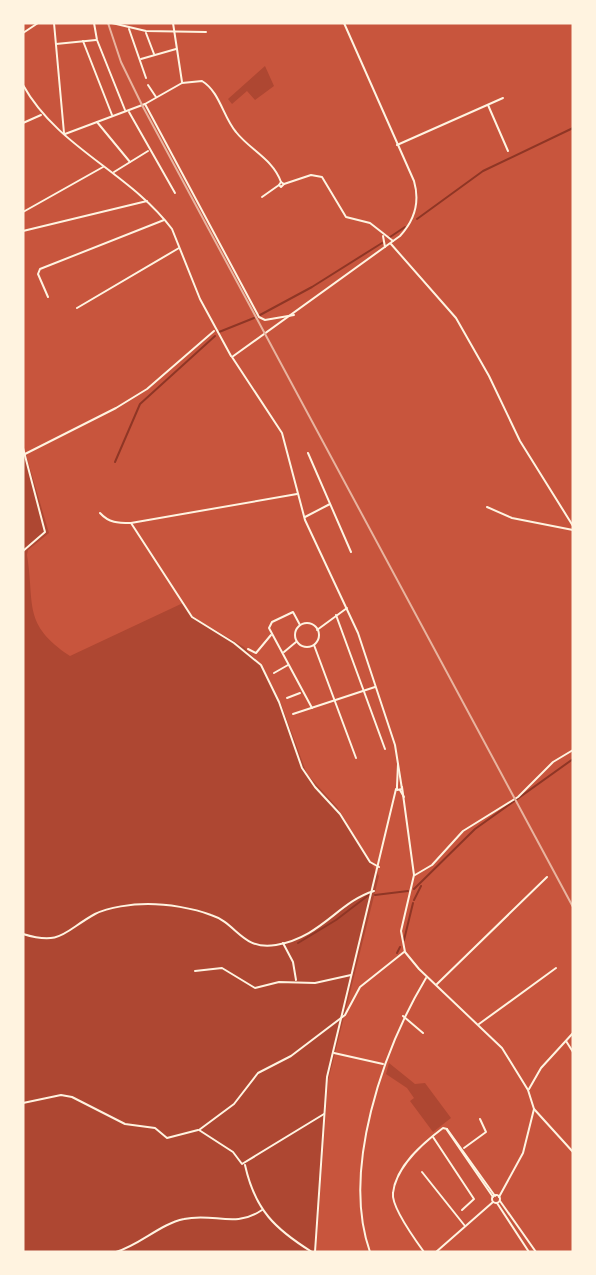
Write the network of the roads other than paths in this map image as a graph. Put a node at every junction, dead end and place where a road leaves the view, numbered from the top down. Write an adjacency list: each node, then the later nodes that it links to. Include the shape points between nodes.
1 (38, 23): 10 (street)
2 (54, 23): 14 (street)
3 (94, 23): 12 (street)
4 (112, 23): 7 (street)
5 (173, 23): 11 (street)
6 (344, 23): 32 (street)
7 (129, 27): 8 (street); 17 (street)
8 (146, 31): 11 (street); 16 (street)
9 (206, 32): 11 (street)
10 (23, 33)
11 (175, 33): 15 (street)
12 (97, 40): 13 (street); 26 (street)
13 (83, 41): 14 (street); 28 (street)
14 (56, 44): 31 (street)
15 (177, 49): 16 (street); 19 (street)
16 (154, 55): 17 (street)
17 (140, 60): 18 (street)
18 (146, 78)
19 (182, 83): 22 (street); 38 (street, via 207,83 237,134 271,165)
20 (23, 85): 27 (street)
21 (148, 85): 22 (street)
22 (156, 98): 24 (street)
23 (503, 98): 25 (street)
24 (145, 104): 26 (street); 51 (street, via 259,317)
25 (488, 104): 32 (street); 34 (street)
26 (127, 111): 28 (street); 33 (street)
27 (42, 115): 30 (street); 31 (street)
28 (112, 116): 29 (street)
29 (96, 121): 31 (street); 35 (street)
30 (23, 123)
31 (64, 135): 36 (street)
32 (397, 145): 46 (street, via 414,181 417,201 412,220)
33 (150, 150): 35 (street); 39 (street)
34 (508, 151)
35 (130, 162): 37 (street)
36 (104, 166): 37 (street); 42 (street)
37 (113, 173): 41 (street)
38 (281, 184): 40 (street); 45 (street, via 311,175 322,177 346,217 370,223)
39 (175, 193)
40 (262, 197)
41 (147, 201): 43 (street); 44 (street)
42 (23, 212)
43 (165, 219): 48 (street); 49 (street, via 40,269)
44 (23, 231)
45 (383, 234): 46 (street); 47 (street)
46 (391, 242): 47 (street); 63 (street, via 456,318 520,441)
47 (386, 247): 51 (street)
48 (180, 248): 50 (street); 52 (street)
49 (48, 297)
50 (76, 308)
51 (294, 315): 53 (street)
52 (215, 330): 53 (street); 56 (street, via 147,389)
53 (232, 357): 57 (street, via 282,433)
54 (23, 448): 56 (street)
55 (308, 453): 58 (street)
56 (23, 454): 65 (street, via 46,532)
57 (297, 494): 61 (street); 62 (street)
58 (330, 504): 61 (street); 66 (street)
59 (487, 507): 64 (street, via 512,518)
60 (100, 513): 62 (street, via 117,523)
61 (304, 517): 67 (street)
62 (131, 523): 89 (street, via 189,613 261,665 306,774 334,805 370,862)
63 (573, 526)
64 (573, 530)
65 (23, 551)
66 (351, 552)
67 (347, 608): 68 (street); 78 (street)
68 (336, 615): 70 (street); 79 (street)
69 (300, 625): 70 (street, via 312,624); 71 (street, via 293,612 272,622); 72 (street)
70 (317, 629): 73 (street)
71 (271, 635): 74 (street, via 256,653); 75 (street)
72 (297, 641): 73 (street); 75 (street)
73 (314, 645): 82 (street)
74 (248, 649)
75 (283, 653): 76 (street)
76 (289, 665): 77 (street); 80 (street)
77 (274, 673)
78 (376, 686): 79 (street); 88 (street, via 398,763)
79 (363, 691): 82 (street); 85 (street)
80 (301, 693): 81 (street); 83 (street)
81 (286, 698)
82 (333, 702): 83 (street); 87 (street)
83 (312, 708): 84 (street)
84 (293, 714)
85 (385, 749)
86 (573, 750): 90 (street, via 553,762 518,797 463,831 432,865)
87 (356, 758)
88 (399, 788): 89 (street); 90 (street)
89 (379, 867): 92 (street)
90 (414, 875): 95 (street, via 401,931)
91 (547, 877): 101 (street)
92 (373, 891): 94 (street, via 319,928); 98 (street)
93 (23, 935): 94 (street, via 55,939 99,912 147,904 212,915 246,941)
94 (283, 943): 100 (street)
95 (405, 952): 99 (street); 116 (street, via 360,987 345,1015 291,1056 258,1073 234,1104)
96 (556, 968): 103 (street)
97 (195, 971): 100 (street, via 222,968 255,988)
98 (352, 975): 100 (street, via 315,983); 108 (street)
99 (426, 977): 101 (street); 102 (street)
100 (296, 981)
101 (436, 985): 103 (street)
102 (403, 1016): 104 (street); 109 (street)
103 (478, 1025): 110 (street, via 502,1048)
104 (423, 1033)
105 (573, 1033): 106 (street)
106 (566, 1041): 107 (street); 110 (street)
107 (573, 1052)
108 (333, 1053): 109 (street); 113 (street)
109 (384, 1065): 129 (street, via 368,1121 359,1210)
110 (528, 1090): 112 (street)
111 (23, 1103): 116 (street, via 61,1095 125,1124 155,1128 167,1138)
112 (534, 1109): 119 (street); 123 (street, via 523,1153)
113 (324, 1114): 120 (street); 128 (street)
114 (480, 1119): 118 (street, via 486,1132)
115 (447, 1129): 117 (street); 118 (street); 122 (street)
116 (199, 1130): 120 (street)
117 (432, 1136): 125 (street, via 474,1199); 130 (street, via 400,1172 393,1192)
118 (464, 1149): 122 (street)
119 (573, 1152)
120 (245, 1164): 124 (street)
121 (422, 1171): 126 (street)
122 (494, 1197): 123 (street); 123 (street)
123 (497, 1201): 126 (street); 132 (street); 133 (street)
124 (262, 1210): 127 (street, via 240,1221 203,1216 184,1219); 128 (street, via 276,1228)
125 (462, 1210)
126 (465, 1227): 131 (street)
127 (116, 1252)
128 (314, 1252)
129 (370, 1252)
130 (424, 1252)
131 (436, 1252)
132 (529, 1252)
133 (536, 1252)

